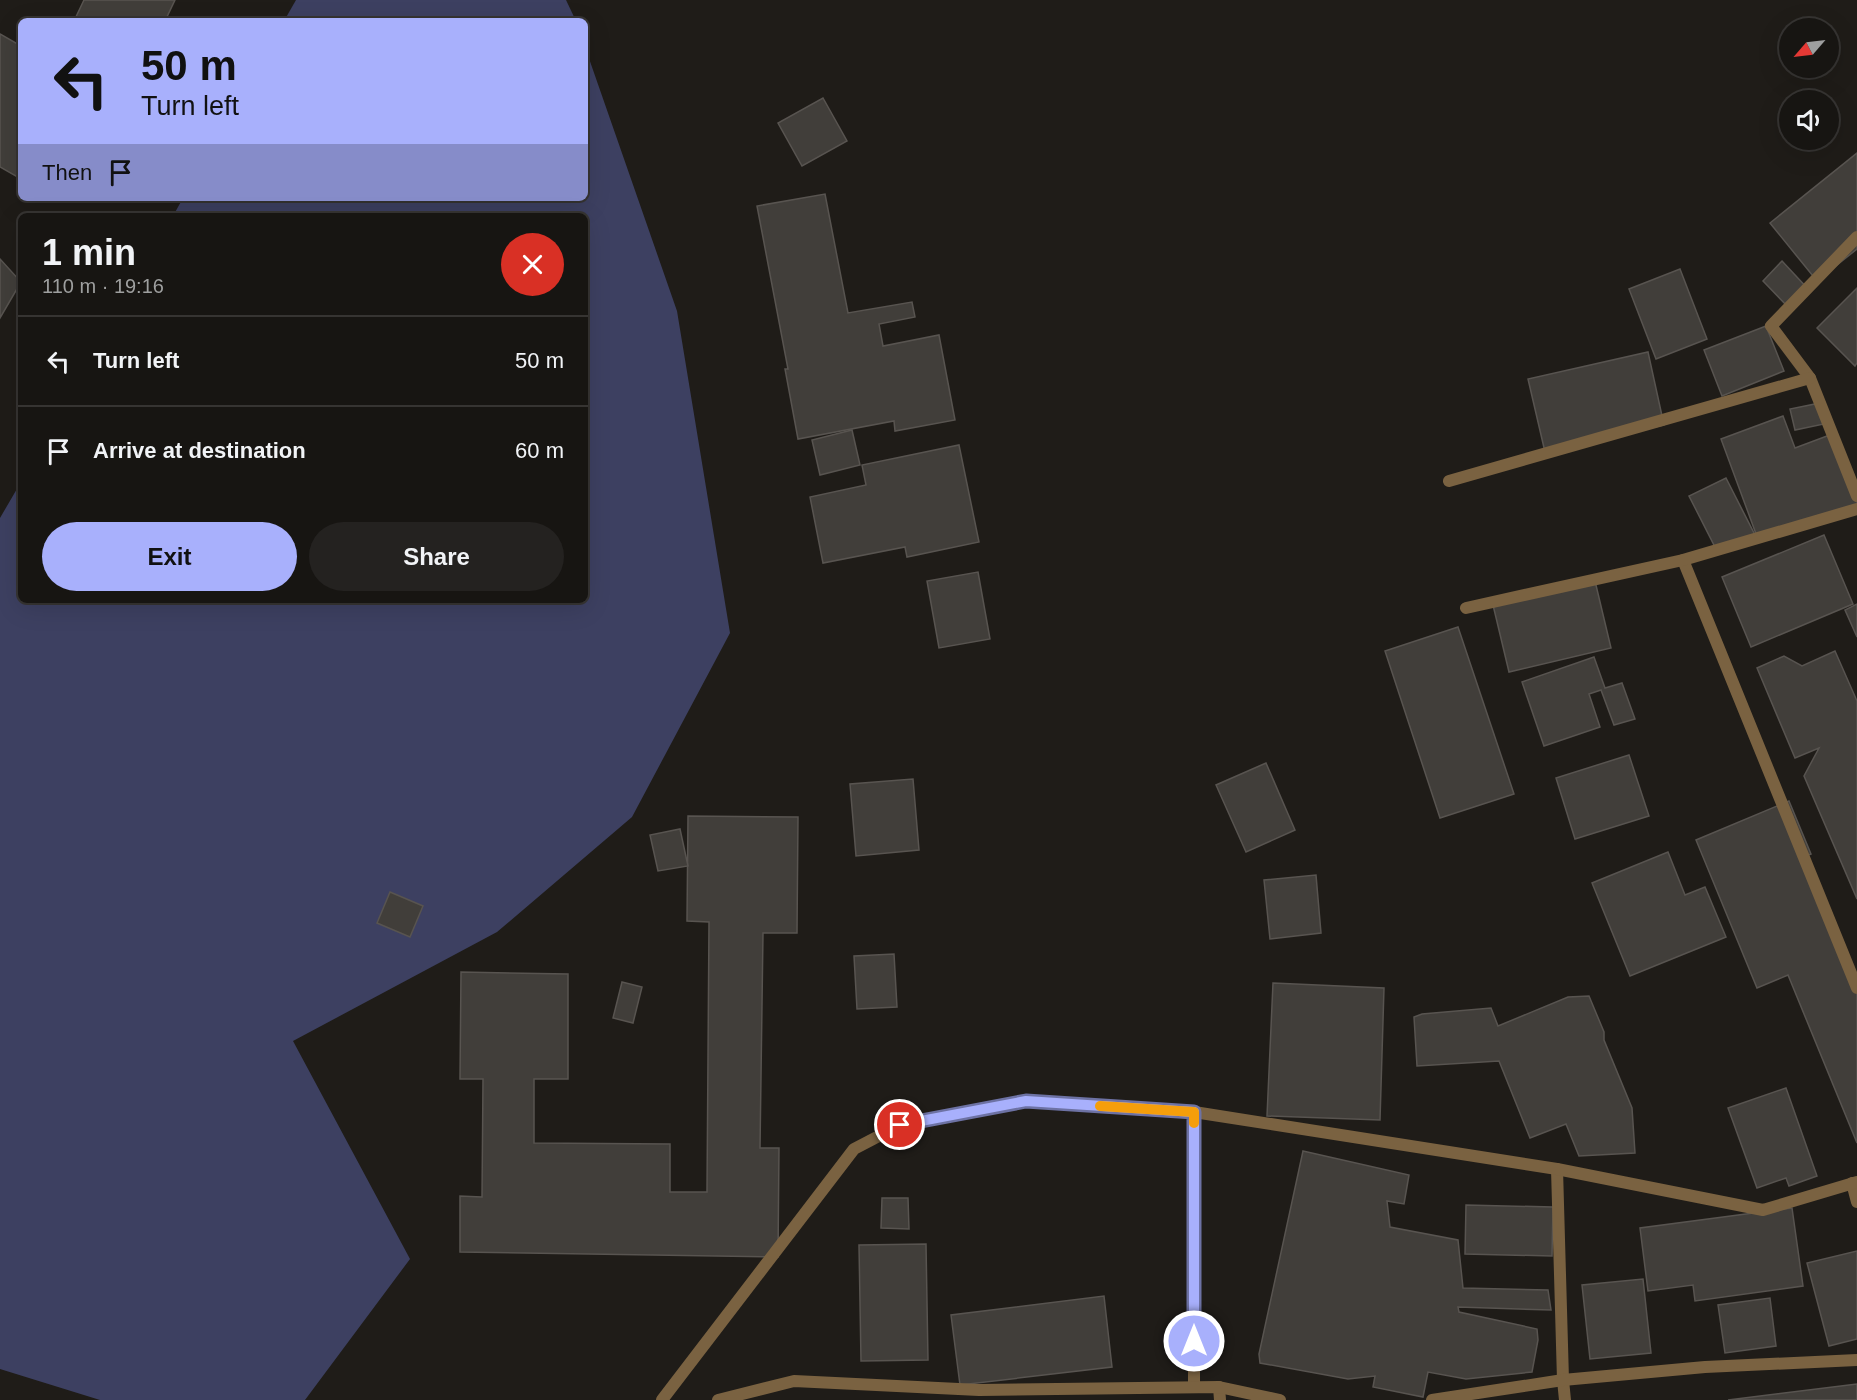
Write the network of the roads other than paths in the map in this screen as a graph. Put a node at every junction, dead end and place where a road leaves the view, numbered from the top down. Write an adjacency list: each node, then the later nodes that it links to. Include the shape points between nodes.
1 (1857, 237): 2 (street, via 1771,326)
2 (1810, 378): 3 (street); 4 (street)
3 (1449, 481)
4 (1857, 496)
5 (1857, 509): 6 (street)
6 (1683, 560): 7 (street); 8 (street)
7 (1466, 608)
8 (1857, 988)
9 (1194, 1112): 10 (street); 15 (street); 17 (street, via 1026,1101 900,1125 854,1149)
10 (1557, 1169): 11 (street, via 1763,1210); 14 (street)
11 (1855, 1182): 12 (street)
12 (1857, 1202)
13 (1857, 1360): 14 (street, via 1705,1367)
14 (1563, 1380): 20 (street); 21 (street)
15 (1194, 1387): 16 (street); 18 (street, via 979,1390 794,1381)
16 (1219, 1394): 19 (street)
17 (662, 1400)
18 (718, 1400)
19 (1280, 1400)
20 (1432, 1400)
21 (1565, 1400)

